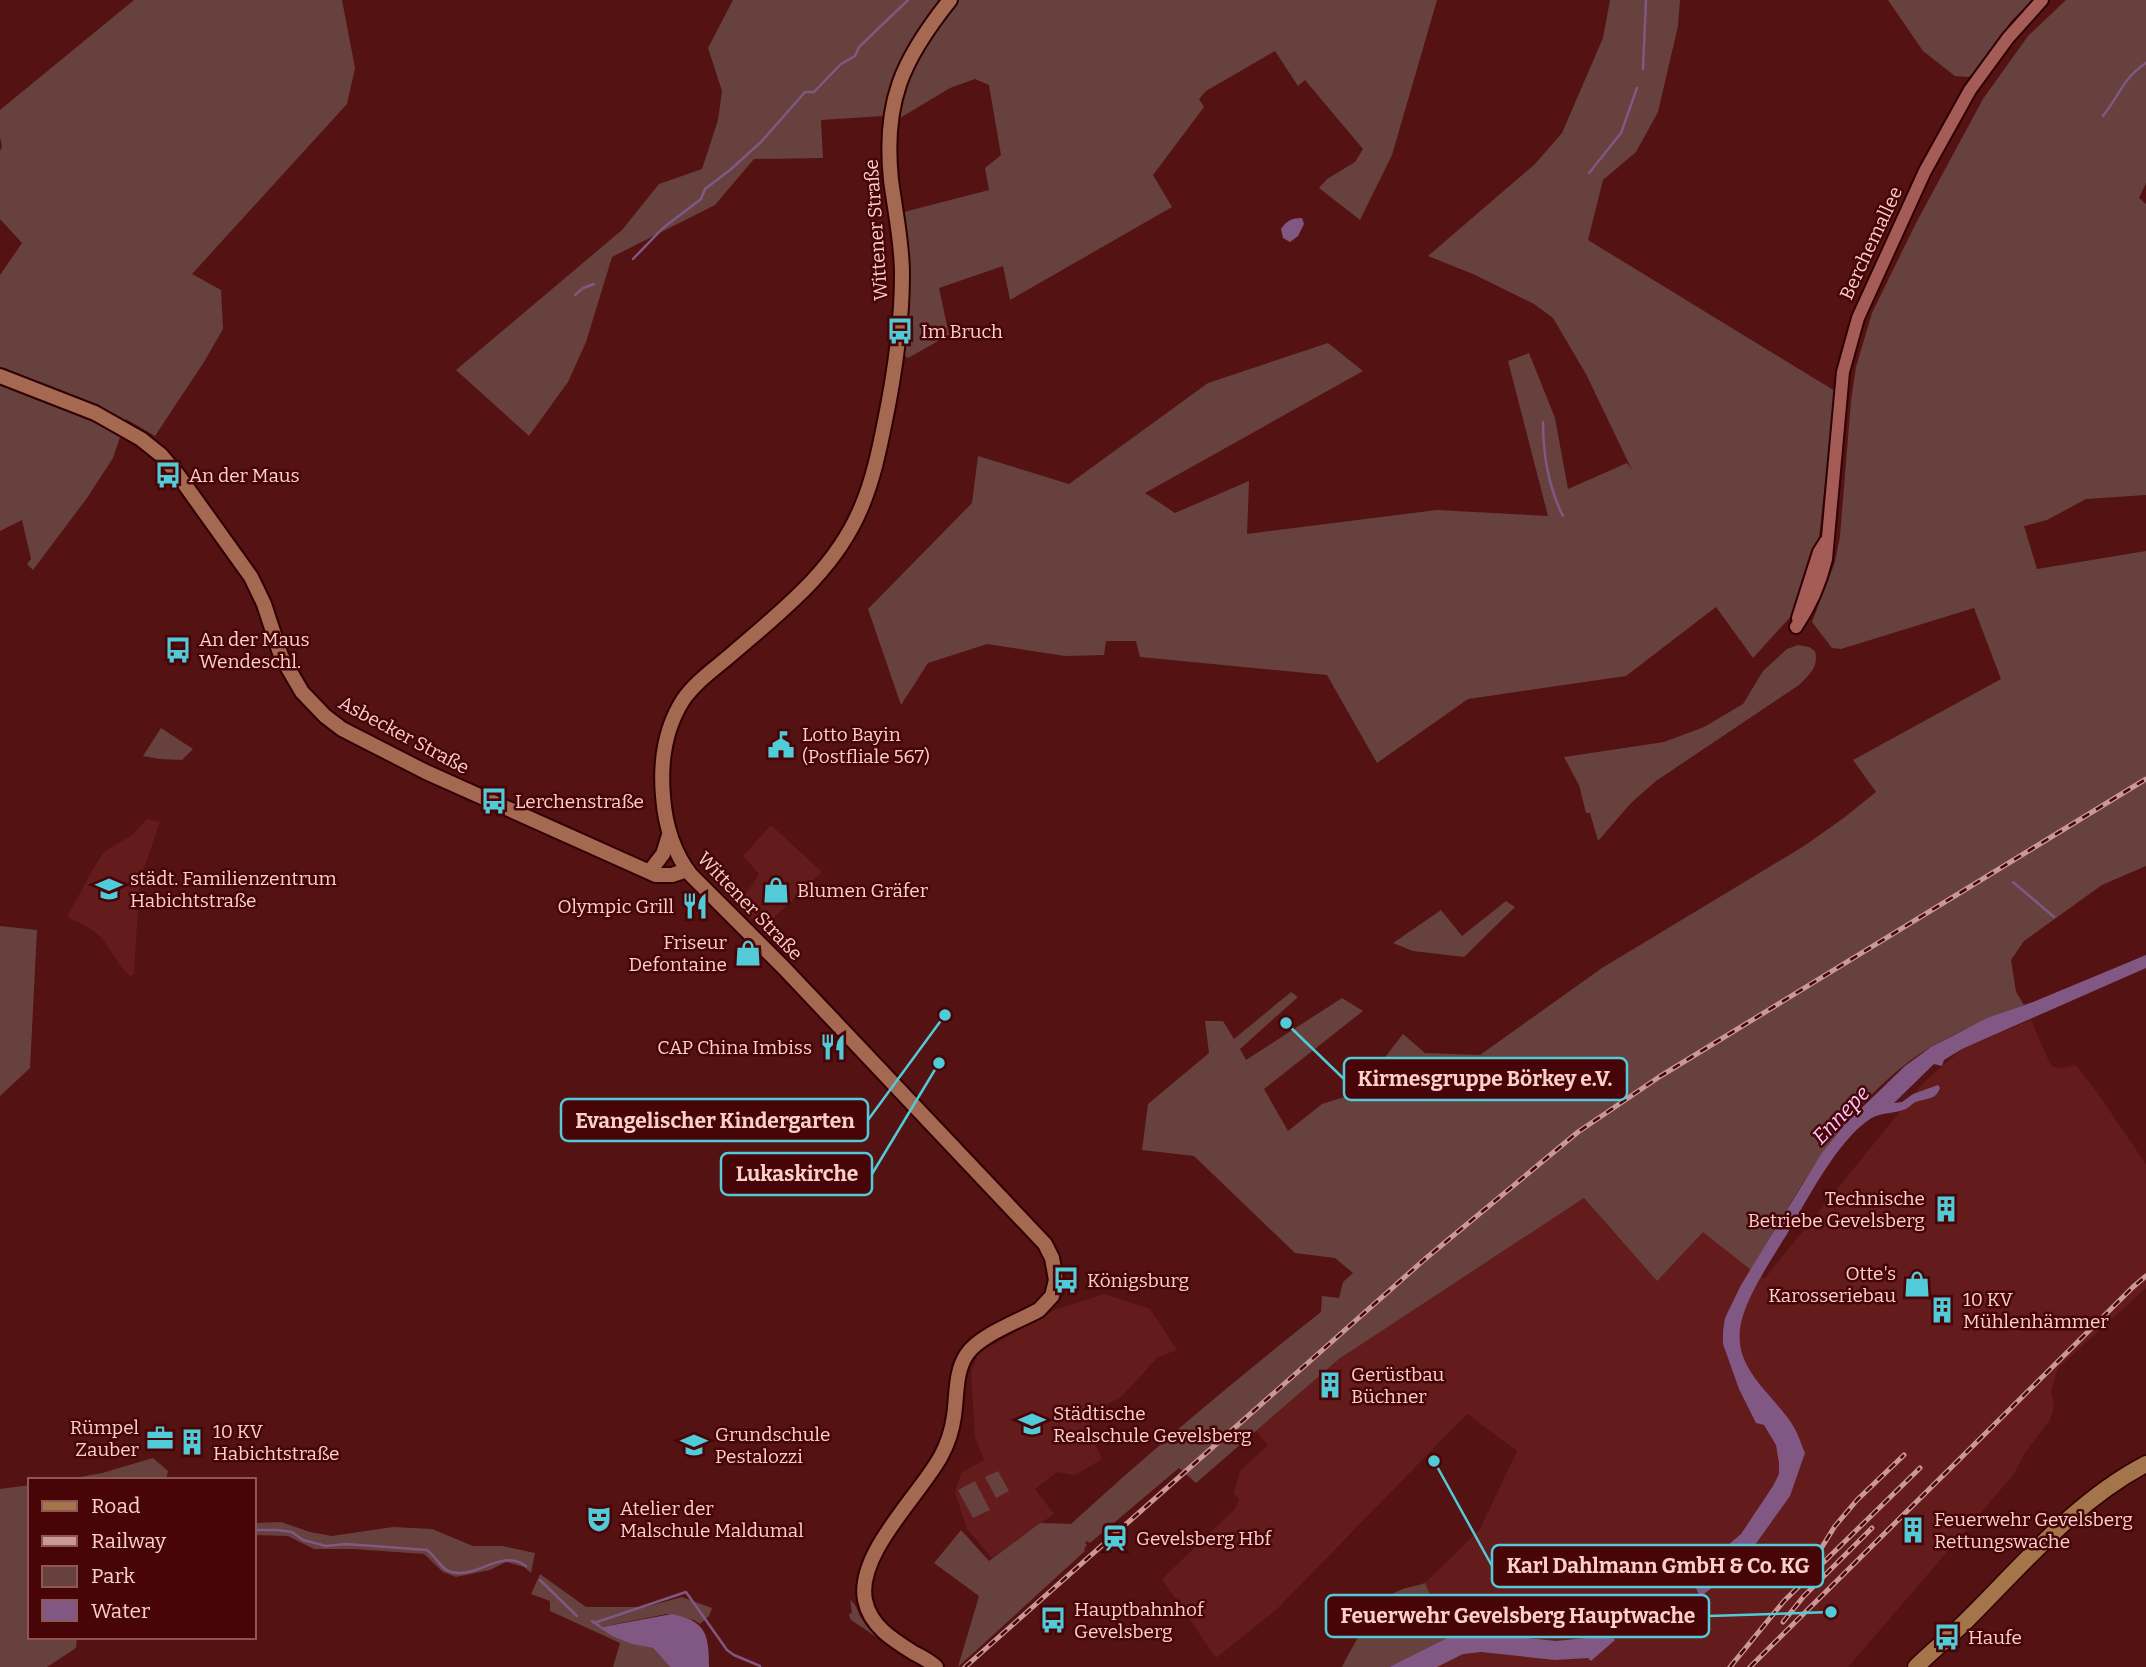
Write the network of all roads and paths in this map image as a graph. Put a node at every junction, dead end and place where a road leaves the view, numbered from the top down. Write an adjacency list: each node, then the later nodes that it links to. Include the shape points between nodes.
1 (950, 0): 5 (main road, Wittener Straße, via 911,56 892,111 889,149 901,250 901,309 896,364 869,488 850,531 821,573 699,681 676,713 663,750 661,779)
2 (2042, 0): 4 (street, Berchemallee, via 2007,38 1970,90 1925,172 1858,318 1843,372)
3 (0, 376): 7 (main road, Asbecker Straße, via 95,413 161,455 251,577 287,669 302,692 342,729 611,856)
4 (1828, 537): 4 (street, Berchemallee, via 1819,552 1796,627 1821,581)
5 (668, 835): 6 (main road, Wittener Straße); 7 (main road, via 663,854)
6 (684, 865): 7 (main road); 9 (main road, Wittener Straße, via 1019,1216 1052,1258 1056,1280 1047,1304 989,1336 964,1358 947,1443 878,1547 868,1572 864,1595 872,1618)
7 (650, 868)
8 (2146, 1464): 11 (main road, via 2054,1532)
9 (920, 1661): 10 (main road, Wittener Straße)
10 (936, 1667)
11 (1916, 1667)

